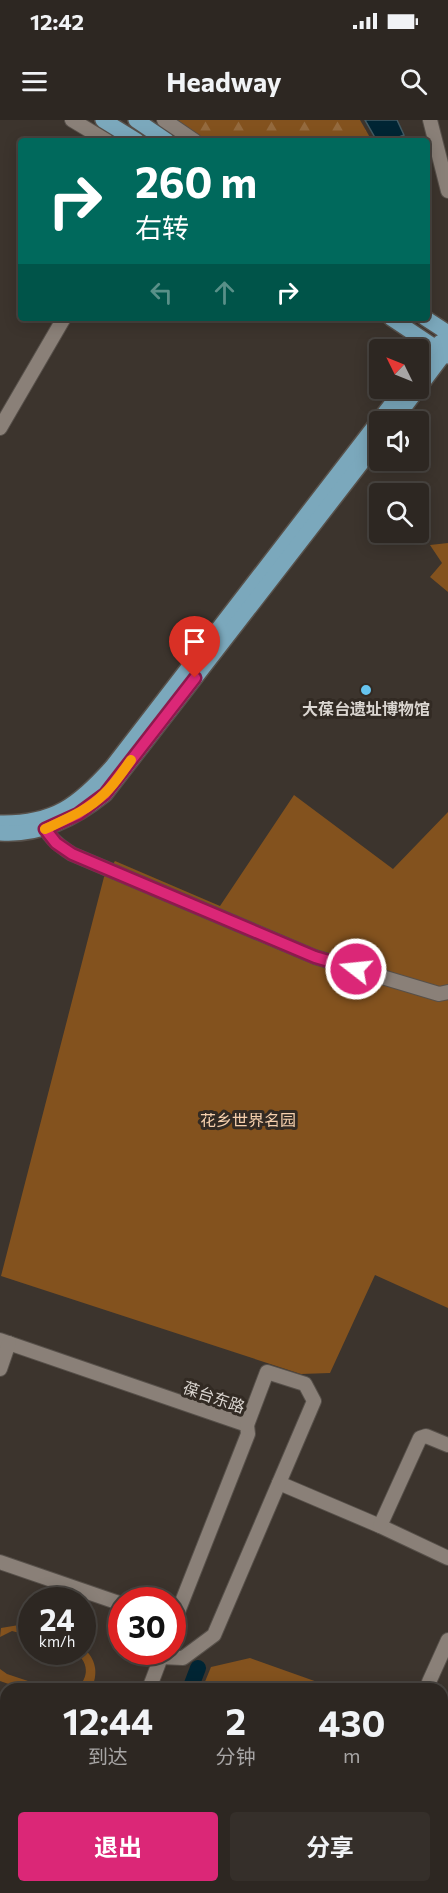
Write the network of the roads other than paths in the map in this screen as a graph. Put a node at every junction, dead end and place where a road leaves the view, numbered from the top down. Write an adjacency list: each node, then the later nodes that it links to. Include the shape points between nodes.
1 (72, 120): 6 (street)
2 (102, 120): 7 (main road)
3 (136, 120): 8 (main road)
4 (430, 120): 11 (street)
5 (169, 121): 9 (street); 10 (street)
6 (102, 138)
7 (132, 138)
8 (160, 138)
9 (164, 138)
10 (191, 138)
11 (448, 191)
12 (62, 321): 20 (street)
13 (397, 321): 16 (main road)
14 (429, 321): 15 (main road)
15 (448, 335): 16 (main road)
16 (444, 350): 17 (main road); 19 (main road)
17 (429, 362)
18 (396, 399): 23 (main road, via 112,767 82,799)
19 (401, 411)
20 (0, 428)
21 (369, 453): 23 (main road, via 105,794 78,814)
22 (0, 823): 23 (main road)
23 (43, 824): 24 (main road, via 16,834); 25 (street, via 56,843 72,854 315,957 439,994)
24 (0, 833)
25 (448, 992)
26 (4, 1341): 27 (street); 28 (street, 葆台东路)
27 (0, 1369)
28 (247, 1425): 30 (street, via 267,1372 305,1384 314,1401); 34 (street, 葆台东路, via 248,1434)
29 (448, 1445): 31 (street, via 426,1436 420,1438)
30 (279, 1483): 31 (street); 37 (street, via 214,1635)
31 (380, 1526): 32 (street)
32 (448, 1558)
33 (0, 1562): 35 (street)
34 (186, 1592)
35 (108, 1599)
36 (448, 1640): 39 (street)
37 (186, 1656)
38 (158, 1665): 40 (street)
39 (429, 1682)
40 (151, 1683)

